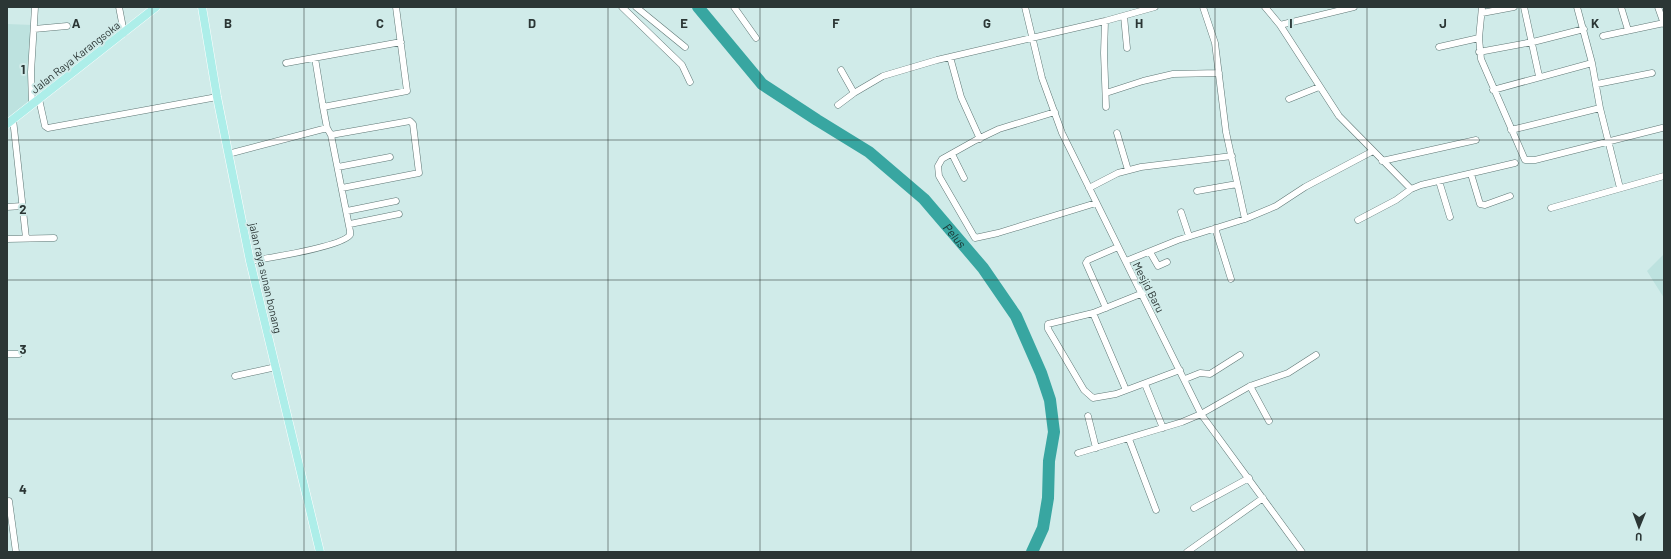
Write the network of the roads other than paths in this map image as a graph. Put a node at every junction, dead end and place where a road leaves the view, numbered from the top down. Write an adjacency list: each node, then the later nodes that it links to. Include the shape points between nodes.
1 (35, 7): 26 (street)
2 (119, 7): 29 (street)
3 (156, 7): 29 (main road, Jalan Raya Karangsoka)
4 (202, 7): 54 (main road, jalan raya sunan bonang)
5 (396, 7): 34 (street)
6 (622, 7): 48 (street, via 682,65)
7 (636, 7): 36 (street)
8 (734, 7): 31 (street)
9 (1025, 7): 32 (street, Mesjid Baru)
10 (1155, 7): 19 (street)
11 (1203, 7): 45 (street, via 1215,43)
12 (1265, 7): 24 (street)
13 (1354, 7): 24 (street)
14 (1514, 7): 20 (street)
15 (1524, 7): 35 (street)
16 (1577, 7): 27 (street)
17 (1620, 7): 28 (street)
18 (1658, 7): 23 (street)
19 (1131, 10): 21 (street)
20 (1482, 10): 33 (street)
21 (1124, 16): 22 (street); 38 (street)
22 (1105, 21): 32 (street); 53 (street)
23 (1664, 24): 28 (street)
24 (1280, 25): 50 (street)
25 (67, 26): 26 (street)
26 (34, 29): 57 (street, via 31,66)
27 (1584, 29): 35 (street); 43 (street)
28 (1628, 30): 30 (street)
29 (124, 33): 55 (main road, Jalan Raya Karangsoka)
30 (1603, 36)
31 (756, 38)
32 (1032, 38): 40 (street); 62 (street, Mesjid Baru, via 1042,78)
33 (1479, 38): 37 (street); 39 (street)
34 (401, 42): 41 (street); 59 (street, via 408,88 406,91)
35 (1533, 42): 39 (street); 47 (street)
36 (685, 47)
37 (1439, 47)
38 (1127, 48)
39 (1479, 52): 51 (street)
40 (950, 57): 52 (street, via 883,76); 69 (street, via 961,97)
41 (315, 58): 42 (street); 59 (street)
42 (286, 63)
43 (1592, 63): 47 (street); 49 (street)
44 (841, 70): 52 (street)
45 (1219, 73): 53 (street, via 1172,74); 75 (street, via 1224,119)
46 (1652, 73): 49 (street)
47 (1539, 76): 51 (street)
48 (690, 82)
49 (1597, 84): 61 (street)
50 (1319, 87): 56 (street); 72 (street, via 1339,116)
51 (1493, 90): 66 (street)
52 (854, 93): 58 (street)
53 (1106, 93): 60 (street)
54 (217, 97): 55 (street, via 48,128 45,126); 73 (main road, jalan raya sunan bonang)
55 (39, 99): 57 (main road, Jalan Raya Karangsoka)
56 (1289, 99)
57 (32, 104): 63 (main road, Jalan Raya Karangsoka)
58 (838, 105)
59 (323, 107): 64 (street)
60 (1106, 107)
61 (1600, 108): 66 (street); 71 (street)
62 (1055, 112): 69 (street, via 999,129); 87 (street, Mesjid Baru, via 1062,133)
63 (10, 122): 94 (street)
64 (327, 128): 68 (street); 73 (street)
65 (1662, 128): 71 (street)
66 (1511, 130): 71 (street, via 1523,157 1531,161)
67 (1117, 133): 80 (street)
68 (331, 135): 79 (street); 86 (street, via 410,121 413,124 420,173)
69 (980, 139): 74 (street)
70 (1476, 140): 77 (street)
71 (1609, 142): 88 (street)
72 (1373, 151): 77 (street); 101 (street, via 1305,187 1276,206)
73 (228, 154): 111 (main road, jalan raya sunan bonang)
74 (952, 154): 83 (street); 93 (street, via 939,163 939,176 974,238)
75 (1232, 156): 80 (street); 85 (street)
76 (390, 157): 79 (street)
77 (1382, 161): 89 (street)
78 (1515, 163): 81 (street)
79 (338, 166): 86 (street)
80 (1128, 170): 87 (street)
81 (1471, 174): 84 (street); 91 (street, via 1480,204 1492,203)
82 (1664, 176): 88 (street)
83 (964, 178)
84 (1439, 181): 89 (street); 100 (street)
85 (1237, 184): 90 (street); 101 (street)
86 (342, 188): 97 (street)
87 (1089, 188): 93 (street, Mesjid Baru)
88 (1620, 188): 96 (street)
89 (1411, 190): 102 (street)
90 (1197, 191)
91 (1510, 196)
92 (396, 201): 97 (street)
93 (1096, 203): 109 (street, Mesjid Baru)
94 (22, 206): 95 (street); 106 (street)
95 (7, 207)
96 (1551, 208)
97 (347, 211): 103 (street)
98 (1181, 212): 105 (street)
99 (399, 214): 103 (street)
100 (1450, 217)
101 (1245, 219): 104 (street)
102 (1358, 220)
103 (350, 224): 111 (street, via 350,235 341,241)
104 (1215, 228): 105 (street); 114 (street)
105 (1189, 236): 110 (street)
106 (26, 238): 107 (street); 108 (street)
107 (54, 238)
108 (7, 239)
109 (1118, 247): 112 (street, Mesjid Baru); 116 (street, via 1086,263)
110 (1150, 252): 112 (street); 113 (street, via 1158,266)
111 (250, 261): 122 (main road, jalan raya sunan bonang)
112 (1126, 262): 115 (street, Mesjid Baru)
113 (1167, 262)
114 (1231, 279)
115 (1142, 293): 116 (street); 123 (street, Mesjid Baru)
116 (1106, 308): 117 (street)
117 (1093, 313): 128 (street); 128 (street, via 1048,324 1048,329 1089,397 1098,398)
118 (7, 354): 119 (street)
119 (19, 354)
120 (1240, 355): 125 (street, via 1210,374 1200,373)
121 (1316, 355): 127 (street, via 1288,373)
122 (276, 367): 124 (street); 142 (main road, jalan raya sunan bonang)
123 (1180, 370): 125 (street, Mesjid Baru); 126 (street)
124 (235, 376)
125 (1185, 379): 129 (street, Mesjid Baru)
126 (1146, 384): 128 (street); 132 (street)
127 (1250, 386): 129 (street); 131 (street)
128 (1126, 390)
129 (1201, 414): 132 (street); 136 (street, Mesjid Baru)
130 (1088, 416): 134 (street)
131 (1269, 421)
132 (1163, 428): 133 (street)
133 (1130, 439): 134 (street); 140 (street)
134 (1096, 448): 135 (street)
135 (1078, 453)
136 (1249, 478): 137 (street, Mesjid Baru); 139 (street)
137 (1262, 498): 143 (street); 144 (street, Mesjid Baru)
138 (9, 501): 141 (street)
139 (1194, 508)
140 (1156, 510)
141 (16, 552)
142 (320, 552)
143 (1187, 552)
144 (1302, 552)

